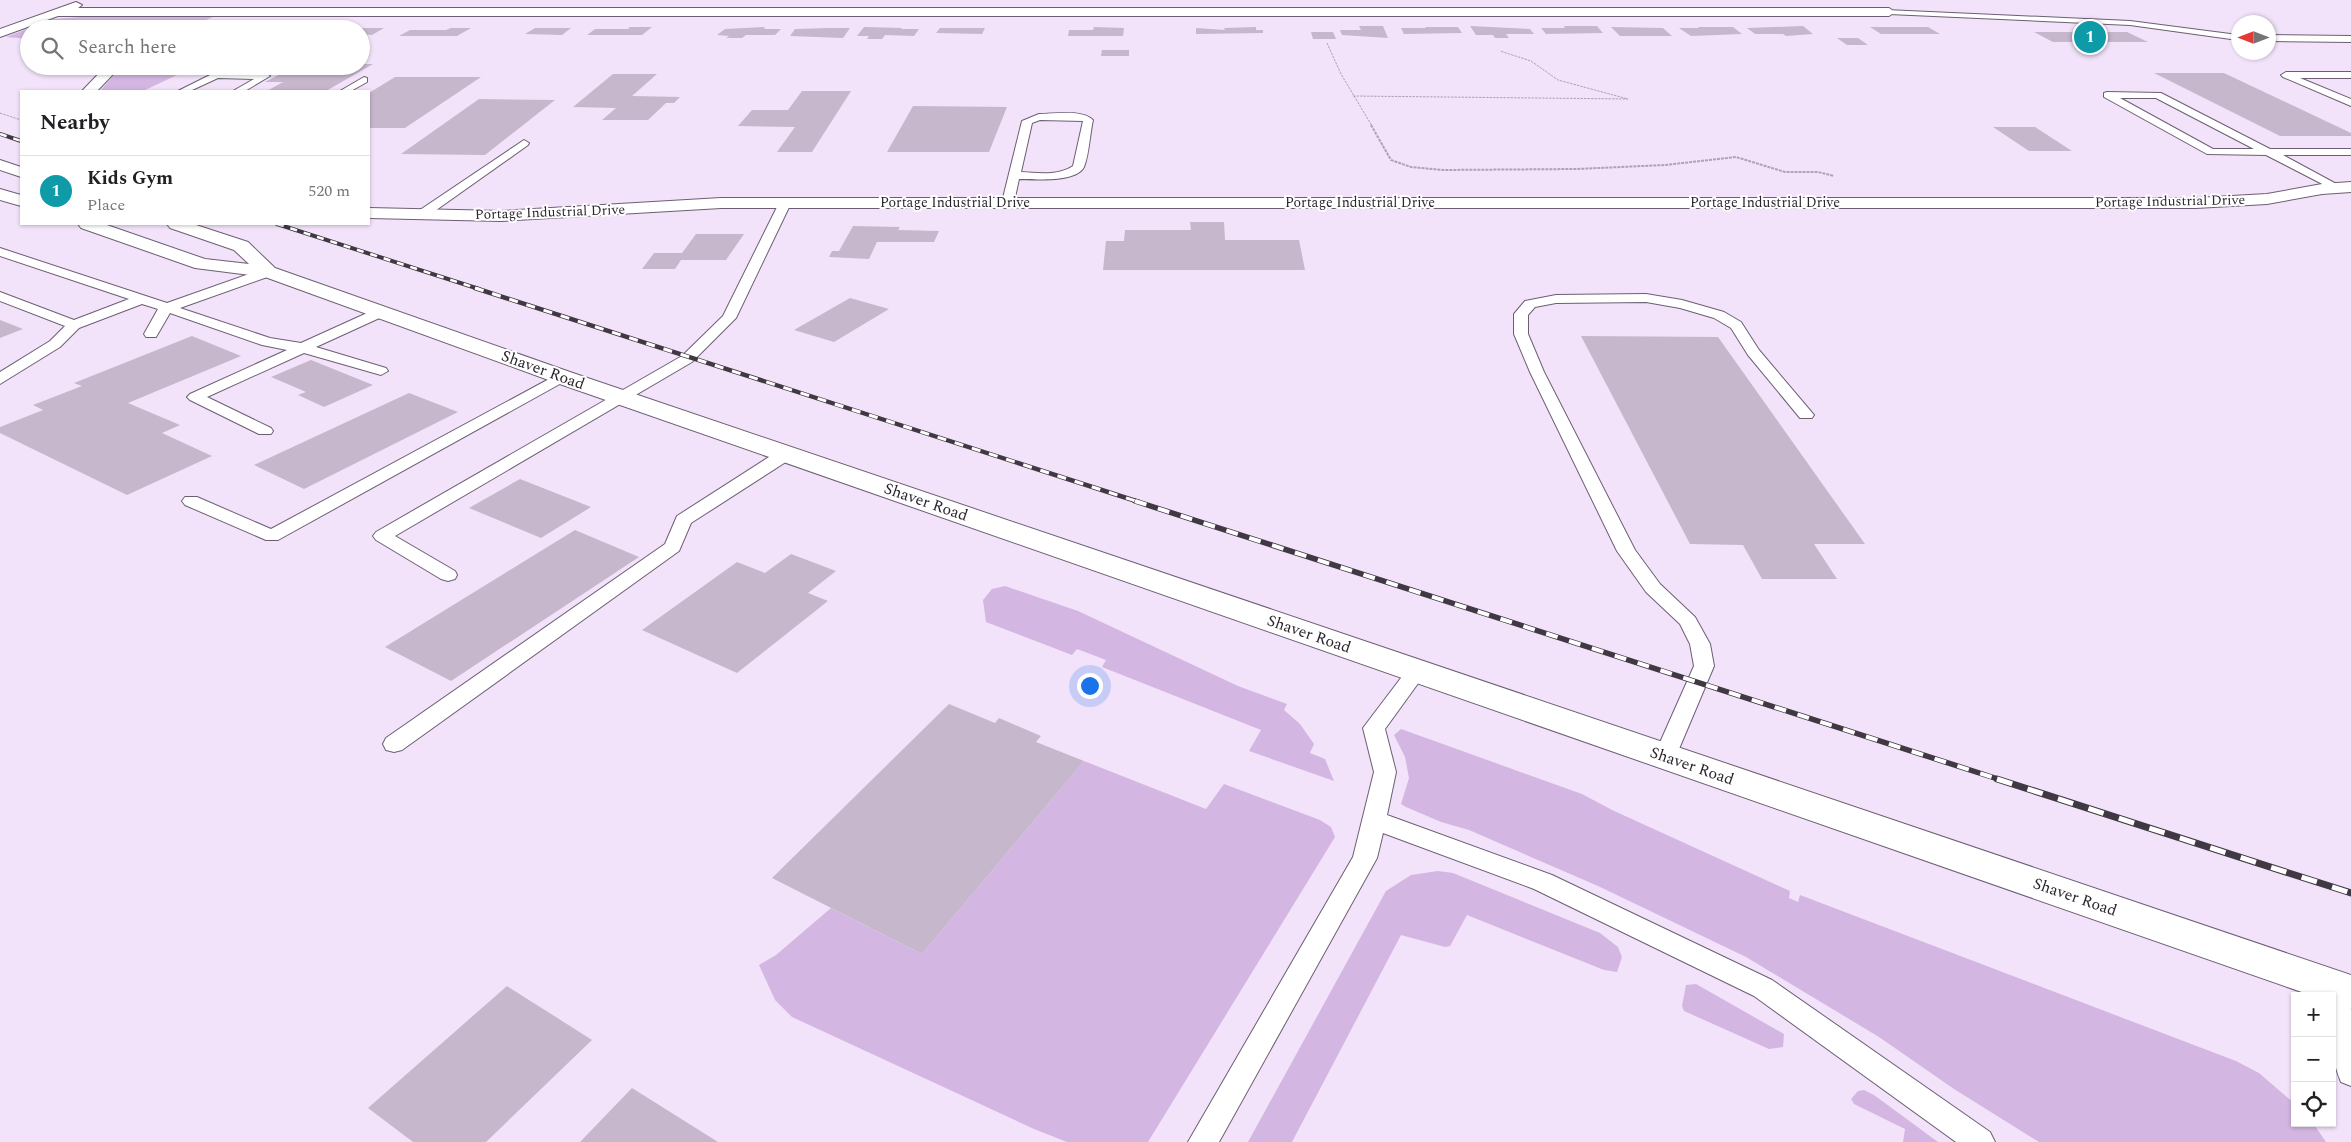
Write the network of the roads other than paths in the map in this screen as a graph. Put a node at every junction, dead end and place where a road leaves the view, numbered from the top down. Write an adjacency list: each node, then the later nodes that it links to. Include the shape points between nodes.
1 (89, 0): 3 (street)
2 (1297, 6): 3 (street); 4 (street)
3 (58, 12): 5 (street)
4 (1889, 12): 8 (lane, via 2130,23)
5 (36, 20)
6 (20, 26): 7 (street)
7 (0, 33)
8 (2231, 37)
9 (2276, 38): 10 (lane)
10 (2351, 39)
11 (0, 41): 12 (street)
12 (19, 41)
13 (105, 75): 18 (street)
14 (216, 75): 19 (lane)
15 (216, 75): 20 (lane, via 265,76)
16 (2351, 75): 22 (lane, via 2286,75)
17 (364, 80): 21 (lane)
18 (90, 90)
19 (185, 90)
20 (240, 90)
21 (347, 90)
22 (2351, 103)
23 (524, 143): 35 (lane)
24 (2269, 152): 24 (lane, via 2158,95 2107,96 2211,152); 25 (lane); 29 (lane)
25 (2351, 152)
26 (0, 165): 27 (street)
27 (20, 172)
28 (1013, 175): 28 (lane, via 1027,121 1040,117 1081,117 1088,120 1078,167 1073,171); 33 (lane)
29 (2343, 187): 33 (street, Portage Industrial Drive, via 2267,199 2219,202)
30 (0, 194): 31 (street)
31 (20, 201)
32 (785, 202): 33 (street, Portage Industrial Drive); 35 (street, Portage Industrial Drive, via 721,202 561,214); 52 (lane, via 729,318 687,359)
33 (1008, 202)
34 (370, 213): 35 (street, Portage Industrial Drive)
35 (421, 215)
36 (90, 225): 41 (street, Shaver Road, via 202,264)
37 (179, 225): 41 (street, Shaver Road, via 241,246)
38 (0, 252): 39 (lane)
39 (18, 258): 40 (lane); 43 (lane)
40 (0, 264)
41 (268, 272): 44 (lane); 45 (street, Shaver Road)
42 (0, 296): 46 (lane)
43 (142, 299): 44 (lane); 46 (lane)
44 (166, 308): 47 (lane); 48 (lane, via 267,342)
45 (381, 312): 48 (lane); 50 (street, Shaver Road)
46 (74, 325): 51 (lane, via 55,344)
47 (152, 334)
48 (303, 348): 49 (lane); 54 (lane, via 195,397)
49 (381, 371)
50 (562, 378): 52 (street, Shaver Road); 56 (lane, via 272,536)
51 (0, 379)
52 (622, 398): 55 (street, Shaver Road); 57 (lane, via 382,536)
53 (1806, 415): 60 (lane, via 1753,352 1736,325 1719,315 1646,298 1556,299 1530,304 1521,314 1521,334 1537,372 1626,552 1653,588 1688,620 1700,644 1704,666)
54 (265, 431)
55 (786, 454): 58 (street, Shaver Road); 59 (lane, via 684,520 673,547)
56 (192, 501)
57 (448, 575)
58 (1418, 671): 60 (street, Shaver Road); 61 (lane, via 1374,728 1386,772)
59 (394, 744)
60 (1664, 756): 62 (street, Shaver Road)
61 (1374, 820): 64 (lane, via 1365,858); 65 (lane, via 1542,882 1763,988)
62 (2341, 989): 63 (lane)
63 (2351, 1073)
64 (1203, 1142)
65 (1980, 1142)

